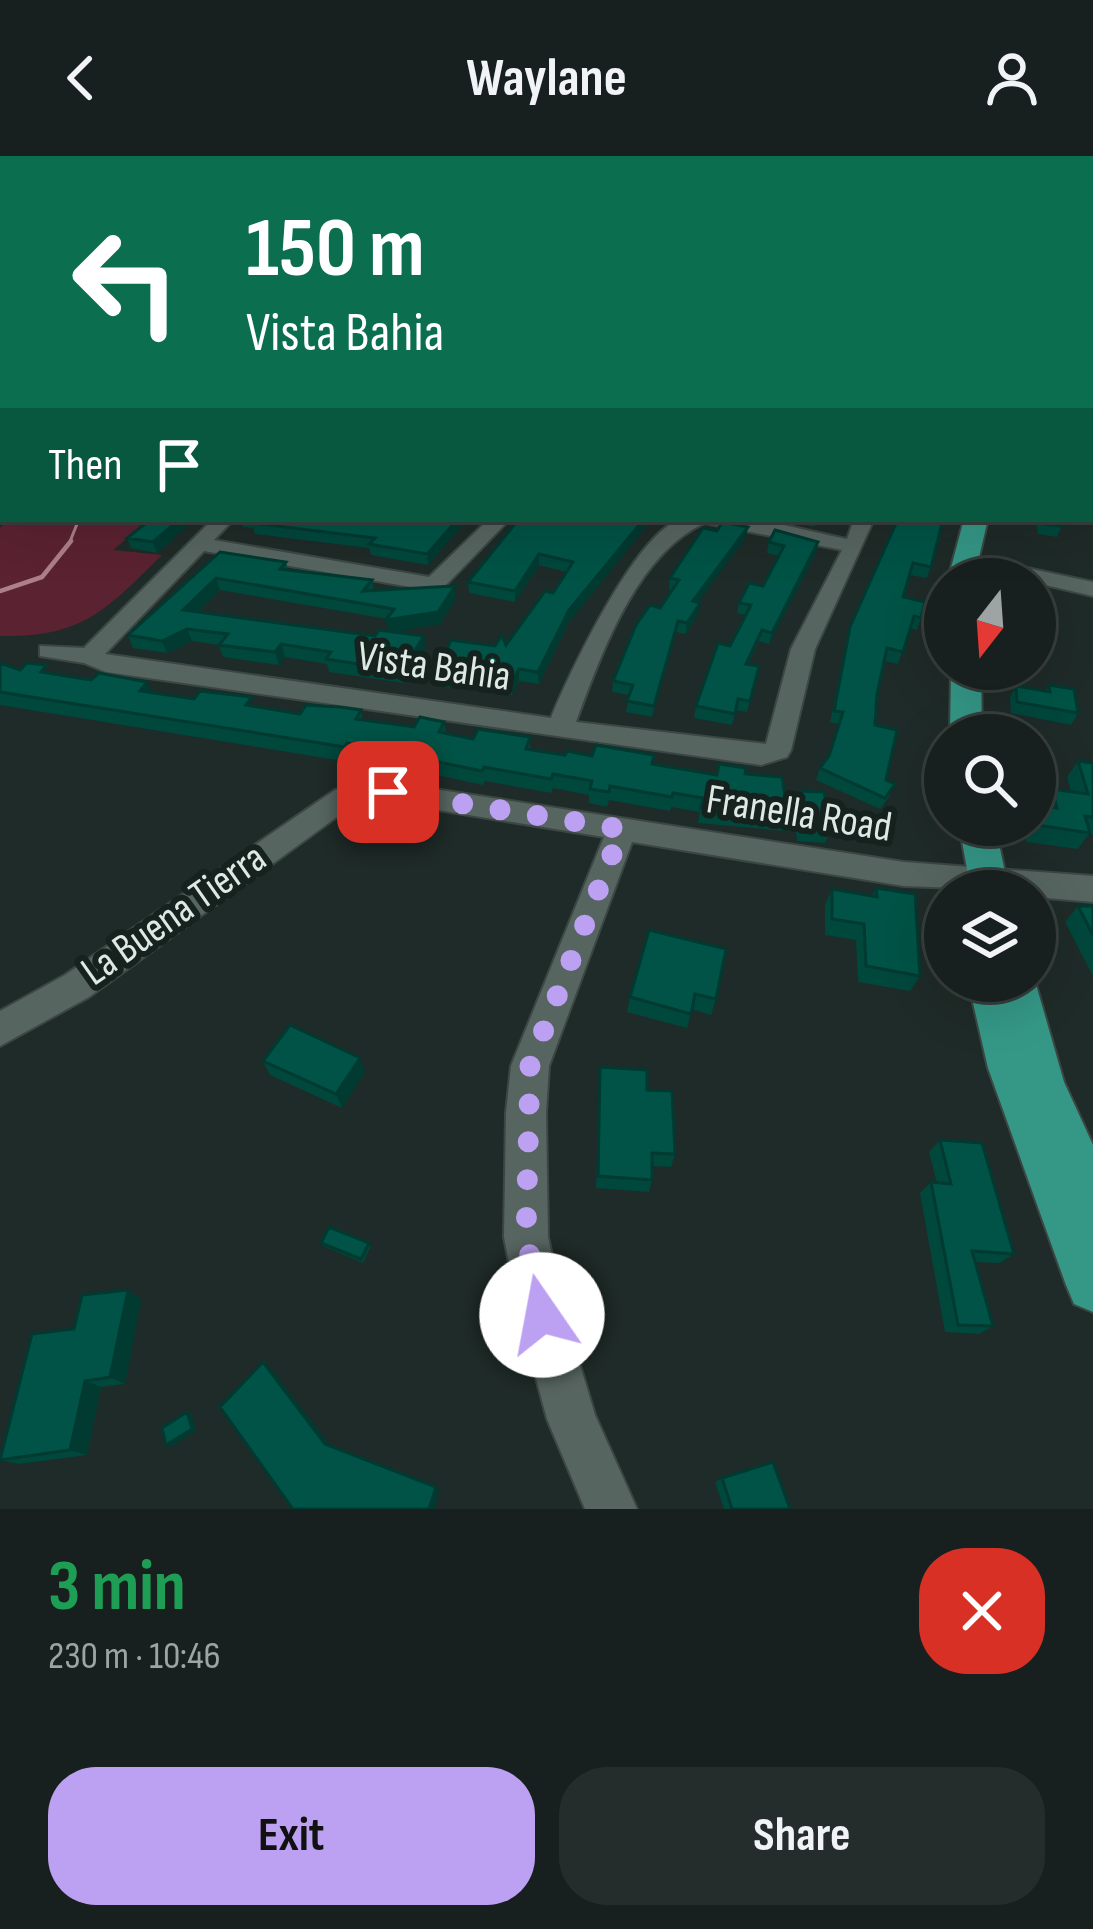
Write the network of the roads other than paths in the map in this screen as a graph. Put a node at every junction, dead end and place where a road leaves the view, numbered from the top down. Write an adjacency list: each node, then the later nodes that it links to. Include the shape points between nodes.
1 (221, 522): 8 (street)
2 (497, 522): 8 (street, via 434,584)
3 (688, 522): 16 (street, via 615,609)
4 (727, 522): 9 (street)
5 (863, 522): 9 (street)
6 (976, 522): 10 (main road)
7 (997, 522): 11 (main road)
8 (199, 544): 15 (street)
9 (853, 546): 16 (street, Vista Bahia, via 804,646 782,740 771,754)
10 (975, 558)
11 (981, 558)
12 (1056, 584): 13 (street)
13 (1093, 590)
14 (49, 651): 15 (street, Vista Bahia)
15 (90, 656): 16 (street, Vista Bahia, via 106,665)
16 (561, 727)
17 (622, 829): 18 (street, Franella Road); 23 (street, La Buena Tierra, via 388,792 345,797 76,986); 26 (street, via 530,1066 526,1113 526,1237 542,1315 572,1419)
18 (924, 878)
19 (1056, 885): 20 (street, Franella Road)
20 (1093, 889)
21 (994, 1002): 25 (main road)
22 (1020, 1002): 24 (main road, via 1042,1084)
23 (0, 1030)
24 (1093, 1202)
25 (1093, 1285)
26 (611, 1509)

